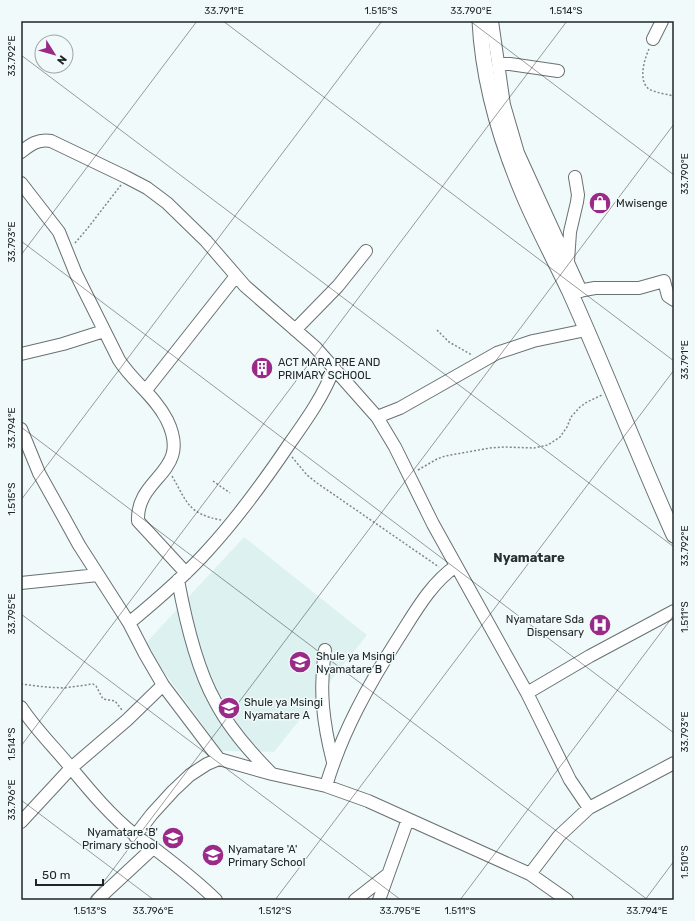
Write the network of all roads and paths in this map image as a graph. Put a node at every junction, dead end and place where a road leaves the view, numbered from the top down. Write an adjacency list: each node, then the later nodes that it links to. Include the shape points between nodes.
1 (480, 21): 16 (main road, via 488,83 506,150 524,196)
2 (492, 21): 5 (street)
3 (662, 21): 4 (street)
4 (653, 39): 7 (path, via 646,55 643,77 645,84 649,89)
5 (498, 68): 6 (street, via 510,64); 14 (street, via 504,105 518,153)
6 (558, 71)
7 (674, 96)
8 (21, 152): 9 (street, via 31,144 42,140 51,141)
9 (126, 177): 13 (path, via 92,224); 15 (street, via 167,203 206,241)
10 (575, 177): 14 (street, via 578,195 570,232)
11 (21, 183): 13 (street, via 59,232)
12 (366, 251): 18 (street, via 338,286)
13 (66, 252): 21 (street)
14 (568, 264): 16 (street)
15 (236, 276): 18 (street); 25 (street)
16 (576, 291): 17 (street, via 595,288 639,288 664,281 668,296); 20 (main road)
17 (674, 300)
18 (295, 330): 24 (street)
19 (437, 330): 23 (path, via 449,342)
20 (586, 330): 23 (street, via 518,345); 26 (main road)
21 (104, 331): 22 (street); 25 (street, via 127,373)
22 (21, 354)
23 (483, 360): 27 (street, via 434,390)
24 (334, 368): 27 (street); 29 (street, via 318,402)
25 (146, 390): 30 (street, via 173,434 173,456)
26 (613, 391): 31 (path, via 580,407 560,437 548,445 534,448 490,448 445,456 424,466); 35 (main road)
27 (377, 417): 31 (street)
28 (21, 429): 37 (street, via 39,473)
29 (286, 450): 34 (street); 36 (path, via 312,479)
30 (167, 466): 34 (path, via 188,506 216,519 225,521); 38 (street, via 145,493 137,512 138,521)
31 (410, 477): 36 (street)
32 (213, 481): 33 (path)
33 (230, 493)
34 (235, 518): 38 (street)
35 (674, 535)
36 (452, 569): 45 (street); 49 (street, via 423,600 386,657 348,726)
37 (98, 575): 39 (street); 41 (street)
38 (182, 577): 41 (street); 52 (street, via 181,599 200,668 214,701 241,740)
39 (21, 583)
40 (674, 611): 45 (street)
41 (129, 623): 44 (street)
42 (325, 650): 49 (street, via 322,711)
43 (21, 684): 47 (path, via 64,688 93,684 103,699 115,701 119,705)
44 (163, 685): 47 (street); 48 (street)
45 (527, 693): 54 (street, via 570,780)
46 (21, 707): 51 (street)
47 (127, 720): 51 (street)
48 (219, 759): 52 (street); 57 (street, via 207,764 173,791)
49 (333, 762): 53 (street)
50 (674, 763): 54 (street)
51 (71, 768): 56 (street); 57 (street, via 88,790)
52 (272, 774): 53 (street)
53 (326, 786): 55 (street)
54 (589, 808): 59 (street, via 559,836)
55 (408, 819): 59 (street); 60 (street)
56 (22, 820)
57 (135, 836): 58 (street)
58 (153, 848): 61 (street); 62 (street, via 200,884)
59 (530, 874): 65 (street)
60 (387, 875): 63 (street); 64 (street)
61 (97, 900)
62 (216, 900)
63 (355, 900)
64 (379, 900)
65 (568, 900)

